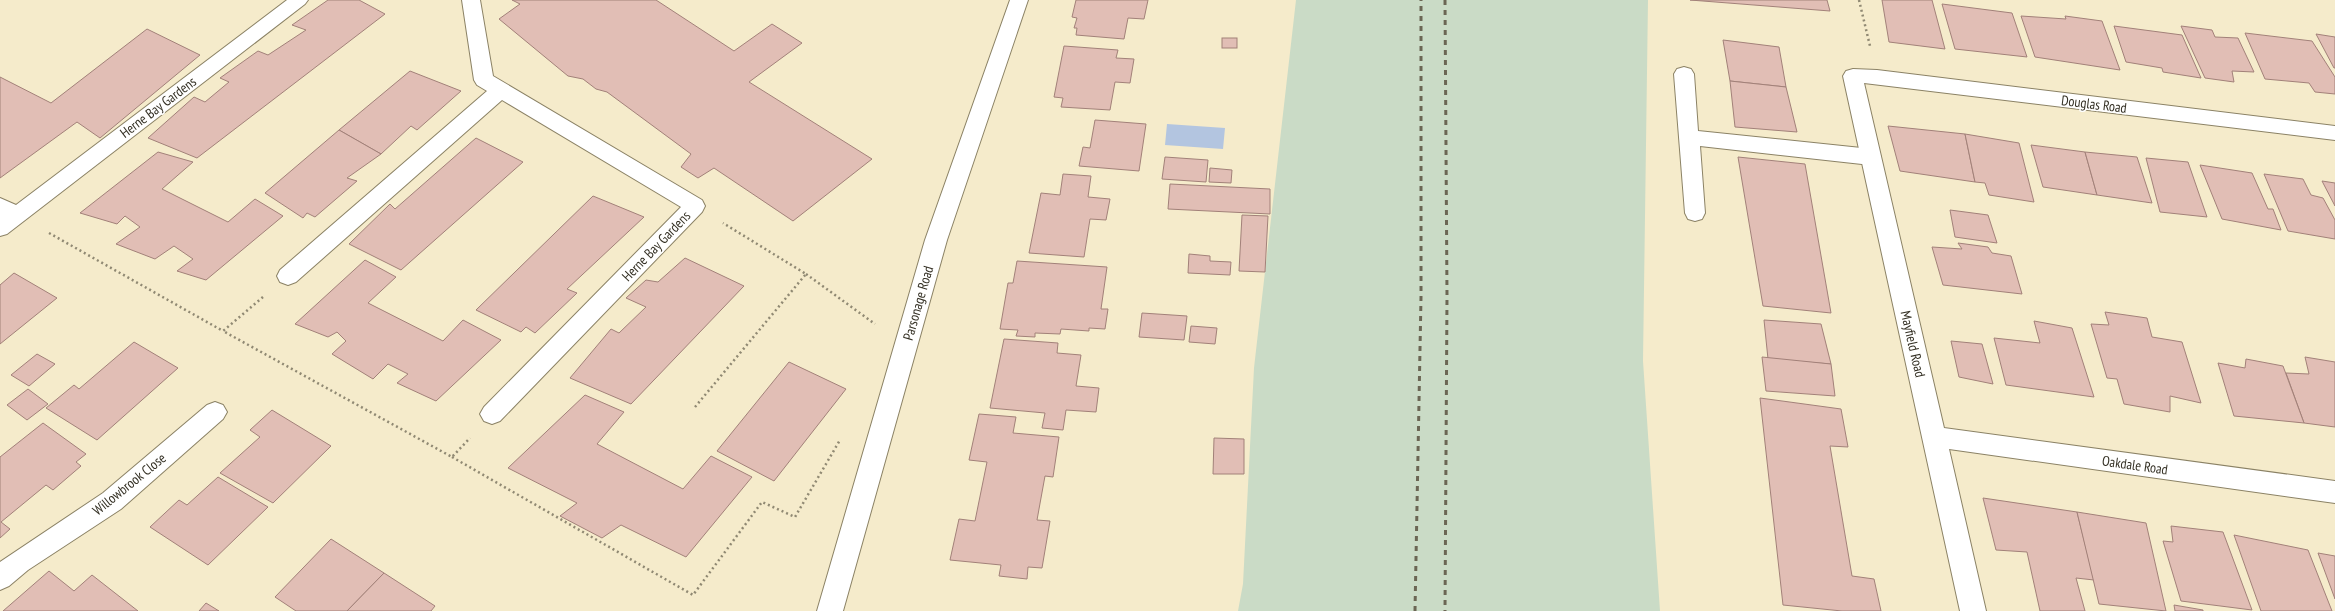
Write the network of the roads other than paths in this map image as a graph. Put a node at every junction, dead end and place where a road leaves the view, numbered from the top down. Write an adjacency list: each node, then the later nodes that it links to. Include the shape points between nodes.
1 (299, 0): 10 (street, Herne Bay Gardens)
2 (471, 0): 6 (street, Herne Bay Gardens, via 484,80)
3 (1020, 0): 19 (street, Parsonage Road, via 936,240)
4 (1684, 74): 8 (street)
5 (1853, 76): 7 (street, Douglas Road); 9 (street, Mayfield Road)
6 (499, 91): 13 (street); 15 (street, Herne Bay Gardens, via 695,206)
7 (2335, 133)
8 (1689, 137): 9 (street); 11 (street)
9 (1871, 157): 16 (street, Mayfield Road)
10 (9, 210): 12 (street, Herne Bay Gardens)
11 (1695, 213)
12 (0, 228)
13 (288, 276)
14 (215, 412): 18 (street, Willowbrook Close, via 112,501 18,562)
15 (492, 414)
16 (1934, 437): 17 (street, Oakdale Road); 20 (street, Mayfield Road)
17 (2335, 492)
18 (0, 578)
19 (830, 611)
20 (1973, 611)

